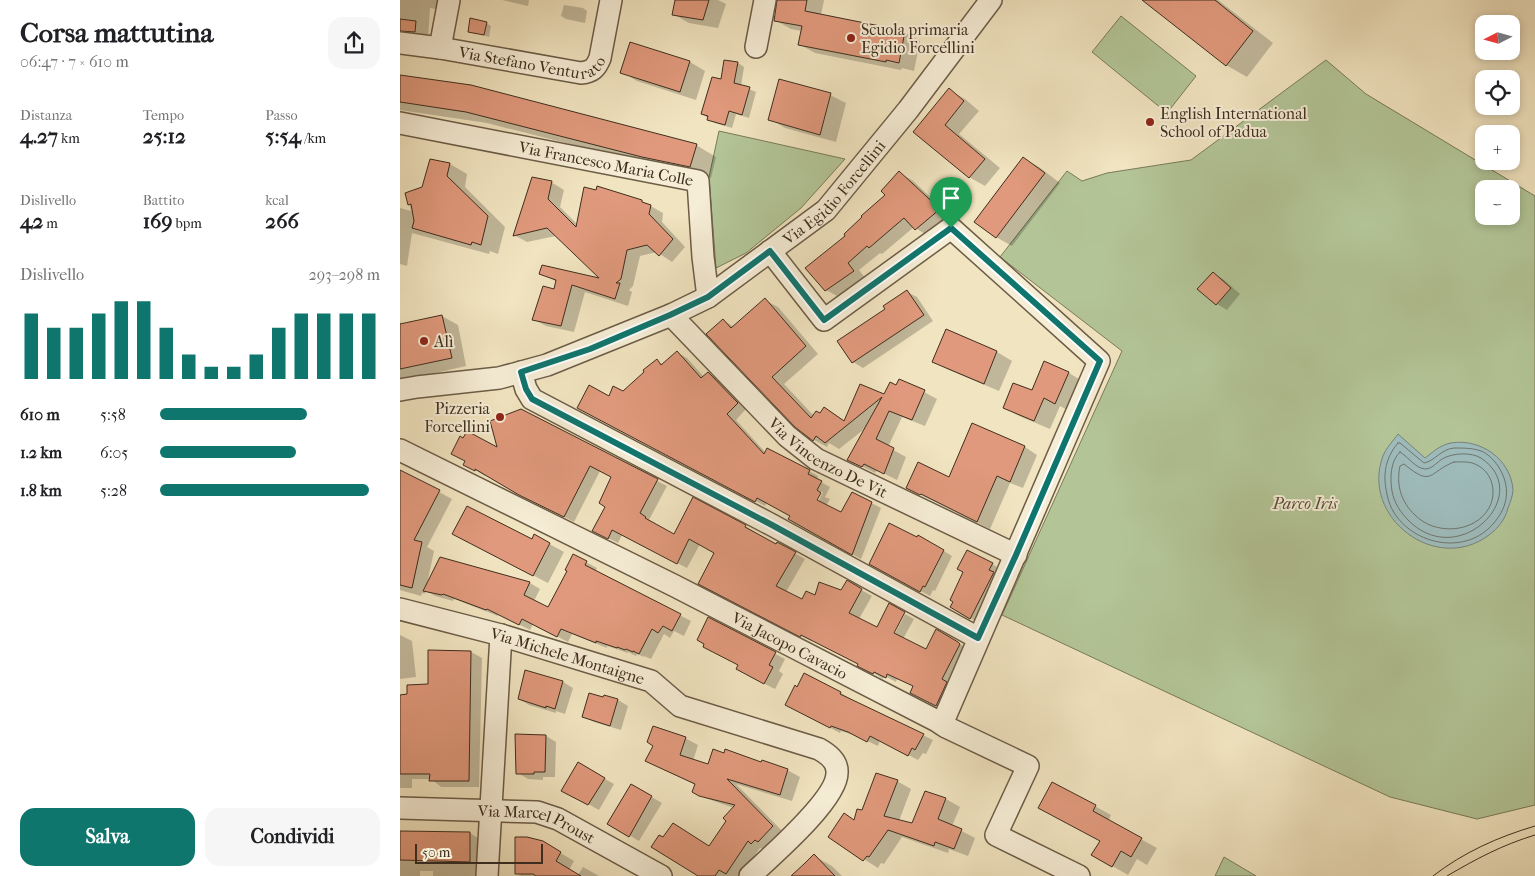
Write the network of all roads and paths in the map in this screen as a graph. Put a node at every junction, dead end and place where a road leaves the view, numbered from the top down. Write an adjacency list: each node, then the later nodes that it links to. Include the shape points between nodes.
1 (449, 0): 7 (street)
2 (611, 0): 7 (street, Via Stefano Venturato, via 600,58 590,72)
3 (765, 0): 6 (street)
4 (991, 0): 9 (street, Via Egidio Forcellini, via 908,110 826,210)
5 (400, 43): 7 (street, Via Stefano Venturato)
6 (756, 47)
7 (440, 48)
8 (400, 123): 10 (street, Via Francesco Maria Colle, via 698,180)
9 (770, 251): 10 (street, Via Egidio Forcellini); 15 (street, via 824,320 951,228 1100,361)
10 (708, 297): 11 (street, Via Egidio Forcellini)
11 (670, 315): 12 (street, Via Egidio Forcellini, via 590,349); 15 (street, Via Vincenzo De Vit, via 787,436 816,459)
12 (521, 372): 13 (street, Via Egidio Forcellini, via 499,378); 18 (street, via 532,399)
13 (400, 390)
14 (400, 450): 19 (street, Via Jacopo Cavacio, via 675,586)
15 (1016, 555): 18 (street)
16 (400, 609): 17 (street, Via Michele Montaigne)
17 (501, 635): 21 (street); 24 (street, Via Michele Montaigne, via 651,681 680,706 827,754 838,772 826,797 811,818)
18 (978, 638): 19 (street)
19 (942, 724): 25 (street, Via Jacopo Cavacio, via 1028,766 996,835)
20 (400, 808): 21 (street, Via Marcel Proust)
21 (490, 810): 22 (street); 23 (street, Via Marcel Proust, via 537,812 558,819)
22 (487, 876)
23 (661, 876)
24 (750, 876)
25 (1079, 876)

